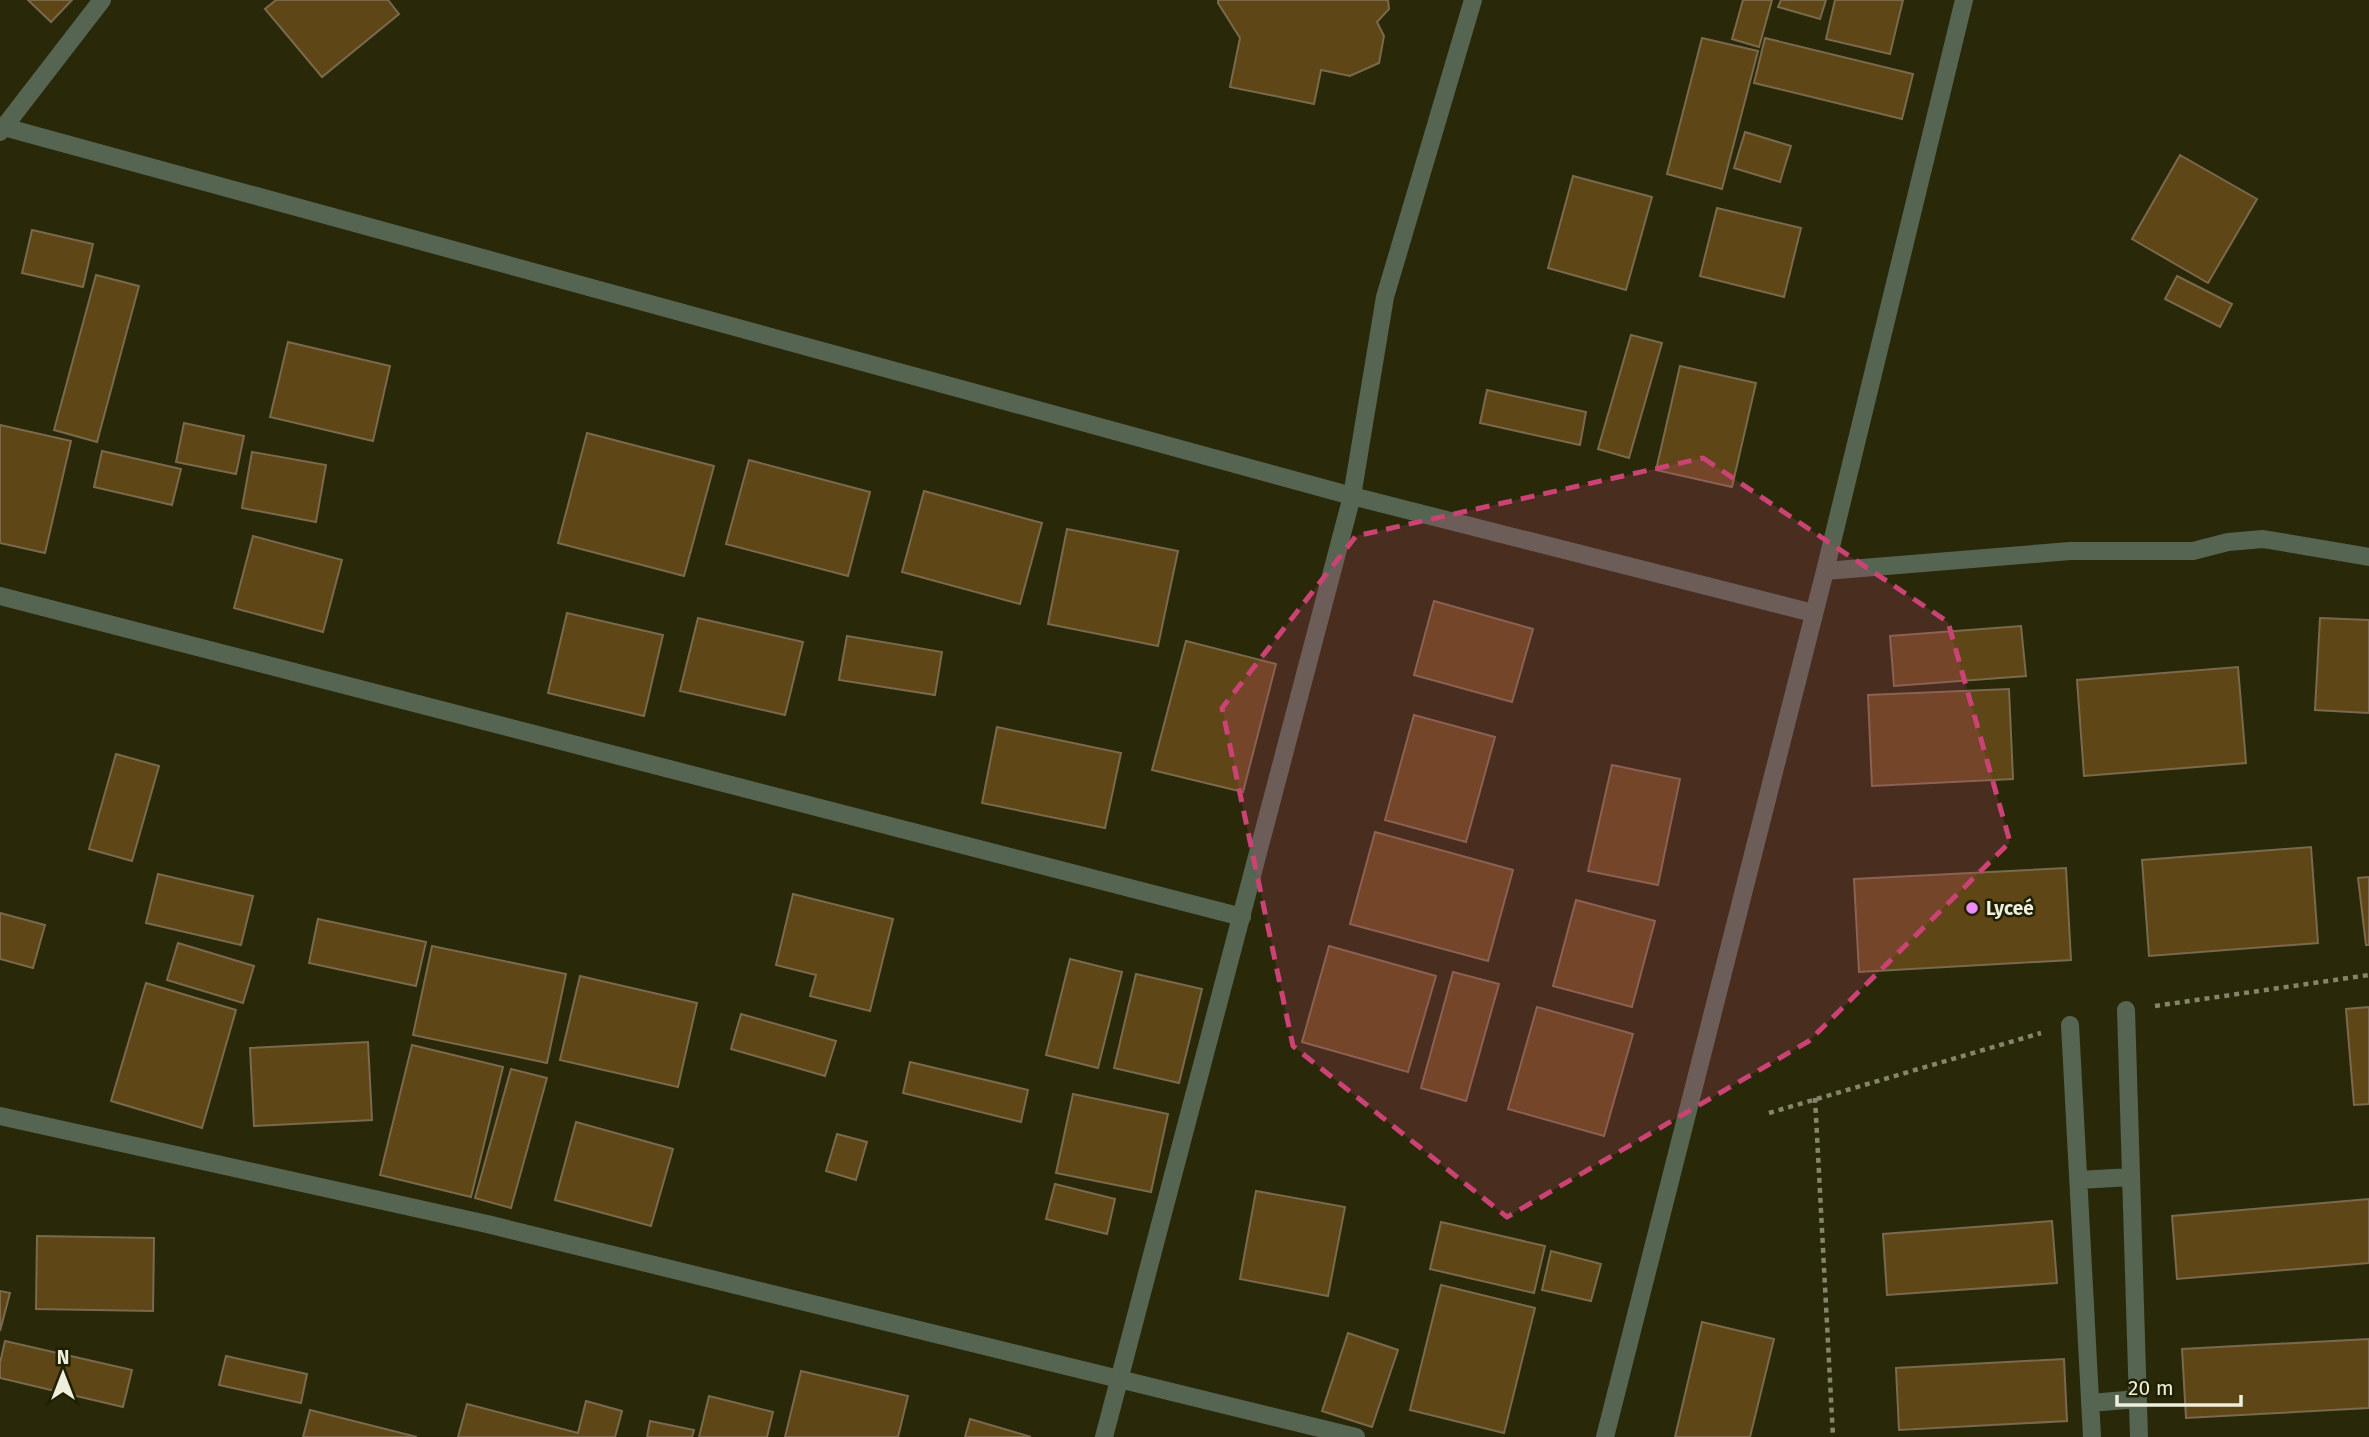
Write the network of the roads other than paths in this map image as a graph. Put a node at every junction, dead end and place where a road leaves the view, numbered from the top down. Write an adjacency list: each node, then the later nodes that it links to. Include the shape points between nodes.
1 (102, 0): 4 (street)
2 (1473, 0): 5 (street, via 1385,297)
3 (1964, 0): 7 (street)
4 (2, 128): 5 (street)
5 (1352, 496): 9 (street); 10 (street)
6 (2369, 557): 7 (street, via 2263,539 2193,551 2070,551)
7 (1825, 571): 9 (street)
8 (0, 596): 10 (street)
9 (1813, 613): 21 (street)
10 (1242, 917): 16 (street)
11 (2126, 1010): 14 (street)
12 (2070, 1025): 15 (street)
13 (0, 1116): 16 (street, via 487,1224)
14 (2130, 1177): 15 (street); 17 (street)
15 (2079, 1180): 18 (street)
16 (1120, 1380): 19 (street); 20 (street)
17 (2138, 1399): 18 (street); 23 (street)
18 (2091, 1403): 22 (street)
19 (1104, 1437)
20 (1356, 1437)
21 (1605, 1437)
22 (2092, 1437)
23 (2139, 1437)

